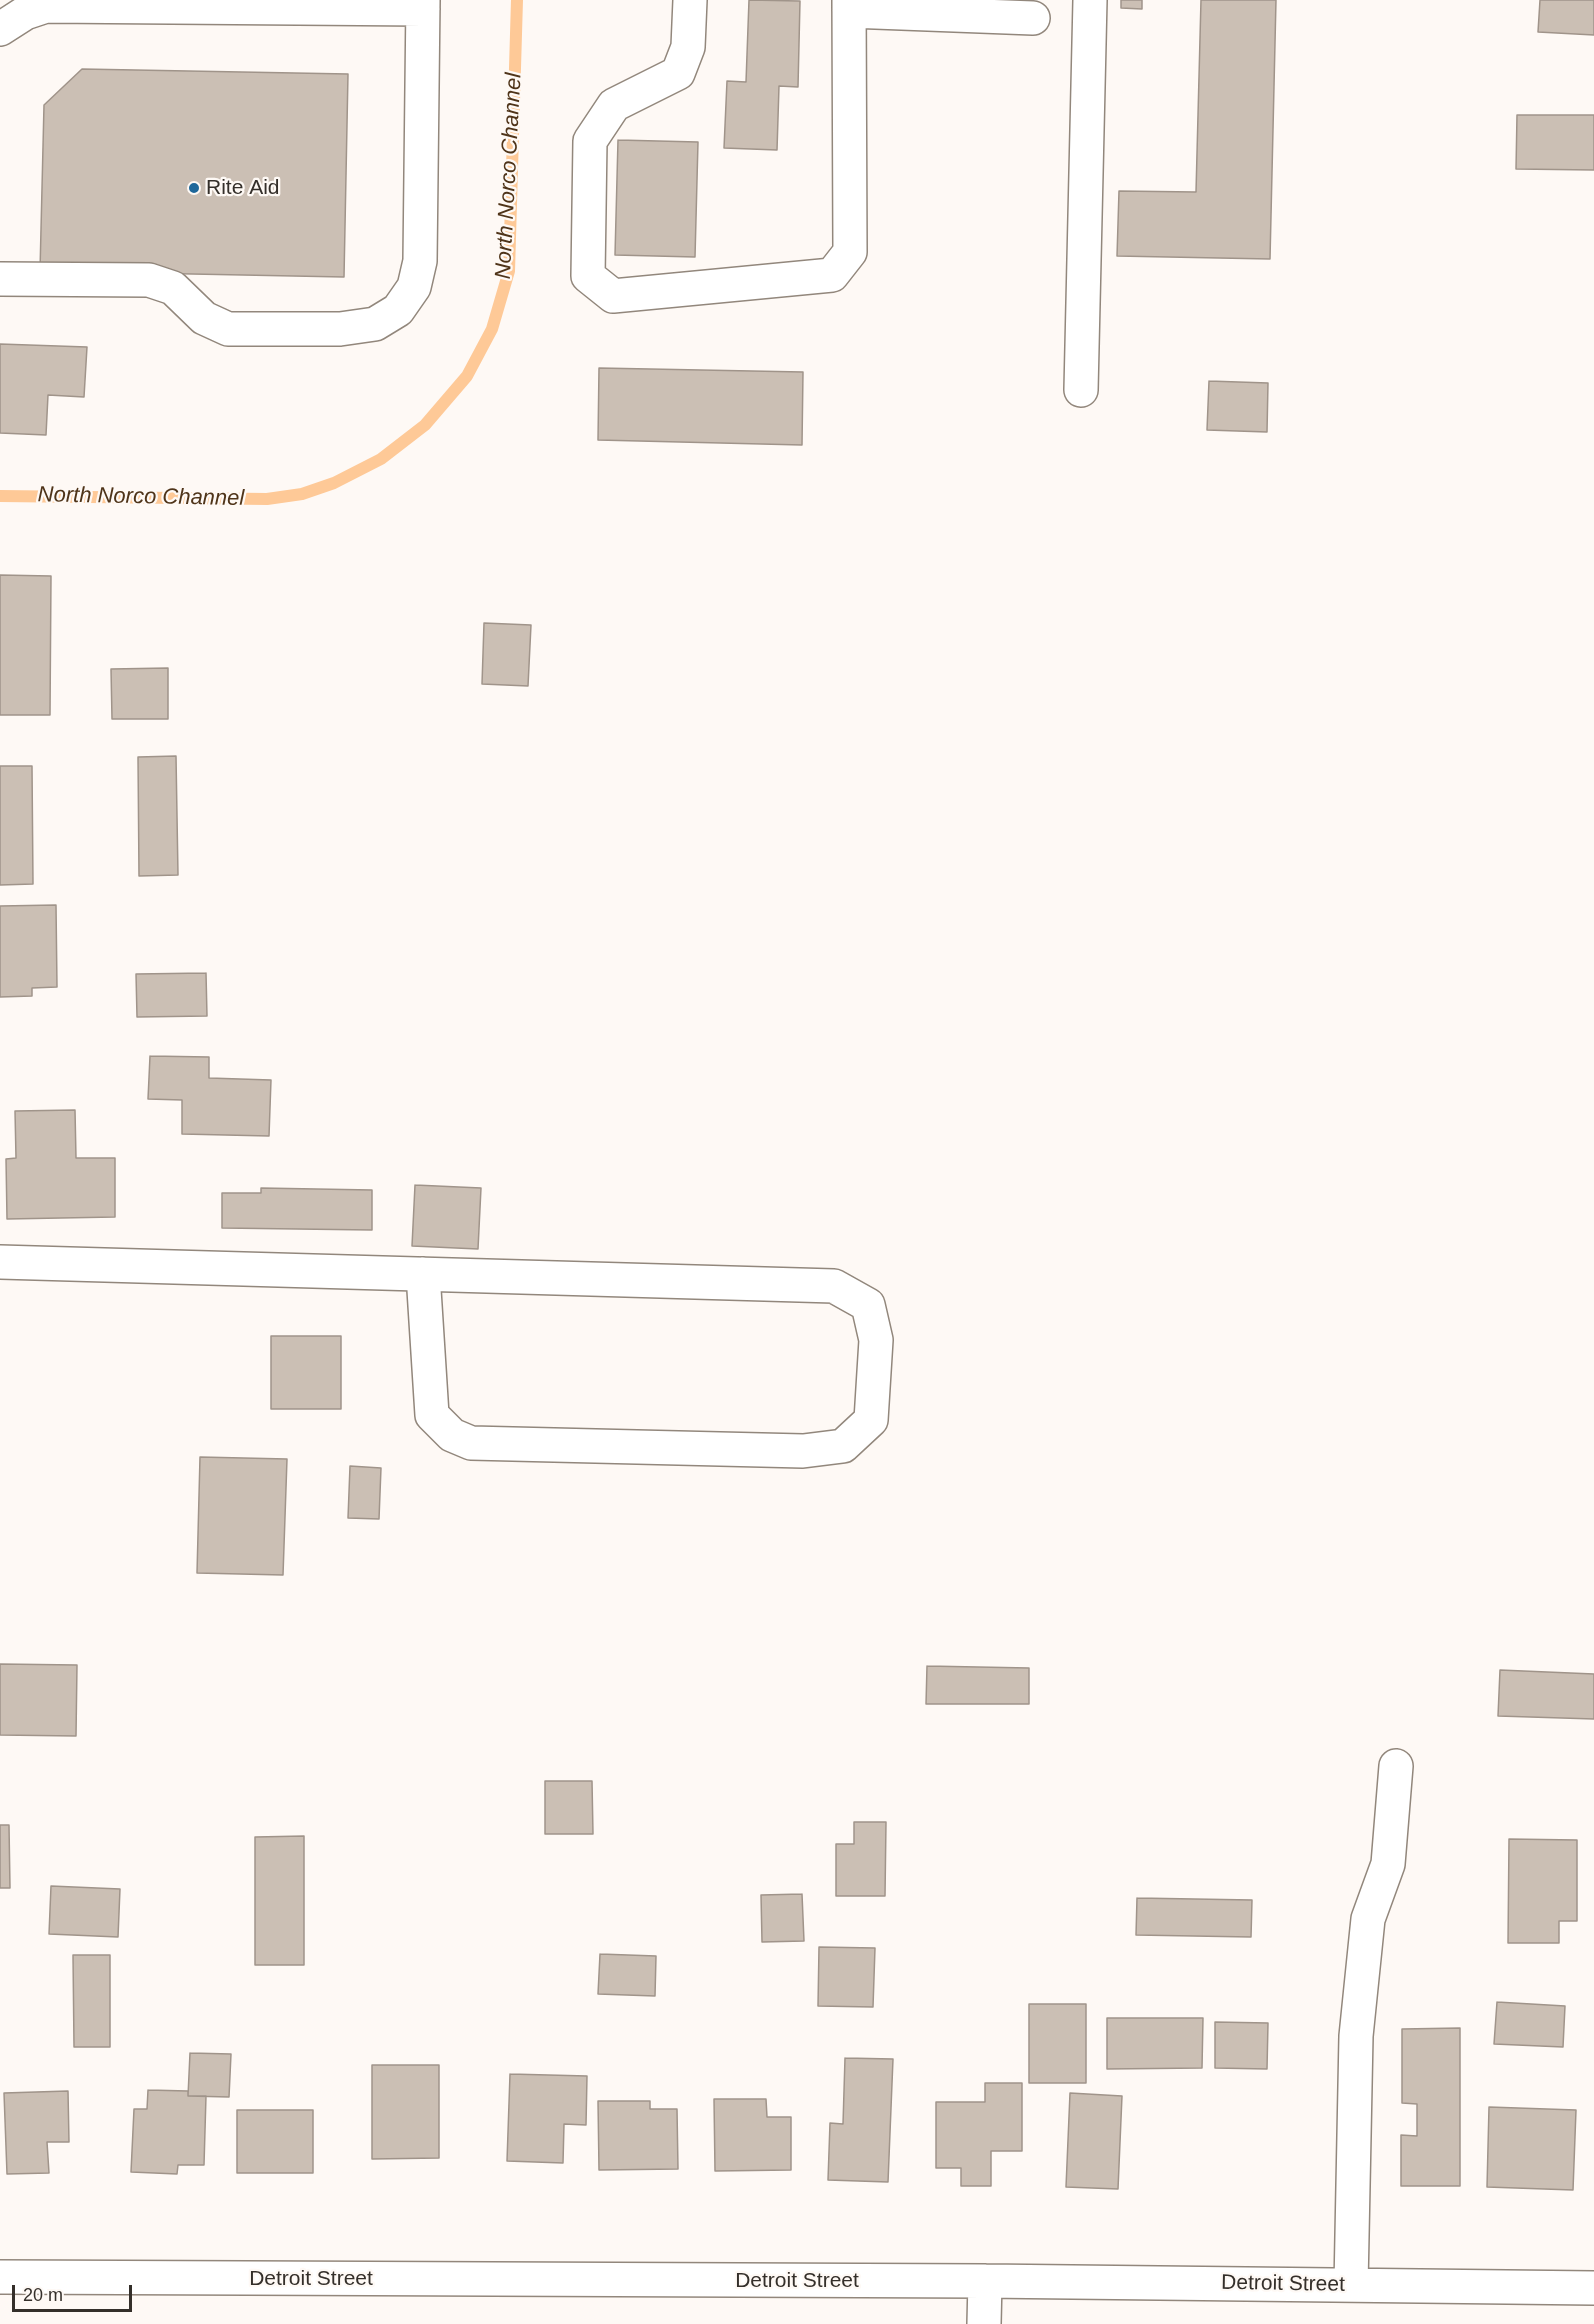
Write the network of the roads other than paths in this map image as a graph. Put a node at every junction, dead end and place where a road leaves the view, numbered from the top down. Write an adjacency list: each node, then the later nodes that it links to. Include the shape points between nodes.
1 (690, 0): 4 (street, via 688,47 678,73 614,105 590,141 588,276 613,296 832,275 850,252)
2 (1090, 0): 8 (street)
3 (423, 4): 6 (street, via 46,6 25,13); 7 (street, via 420,261 414,287 398,310 375,324 340,329 228,329 204,318 172,288 149,280)
4 (849, 5): 5 (street)
5 (1033, 18)
6 (0, 29)
7 (0, 279)
8 (1081, 390)
9 (0, 1262): 10 (street)
10 (423, 1274): 10 (street, via 834,1286 868,1305 876,1340 871,1420 843,1446 803,1451 471,1443 452,1435 432,1415)
11 (1396, 1766): 14 (street, via 1388,1864 1368,1919 1356,2036)
12 (0, 2277): 13 (street, Detroit Street)
13 (985, 2281): 14 (street, Detroit Street); 16 (street)
14 (1351, 2285): 15 (street, Detroit Street)
15 (1594, 2288)
16 (984, 2324)

